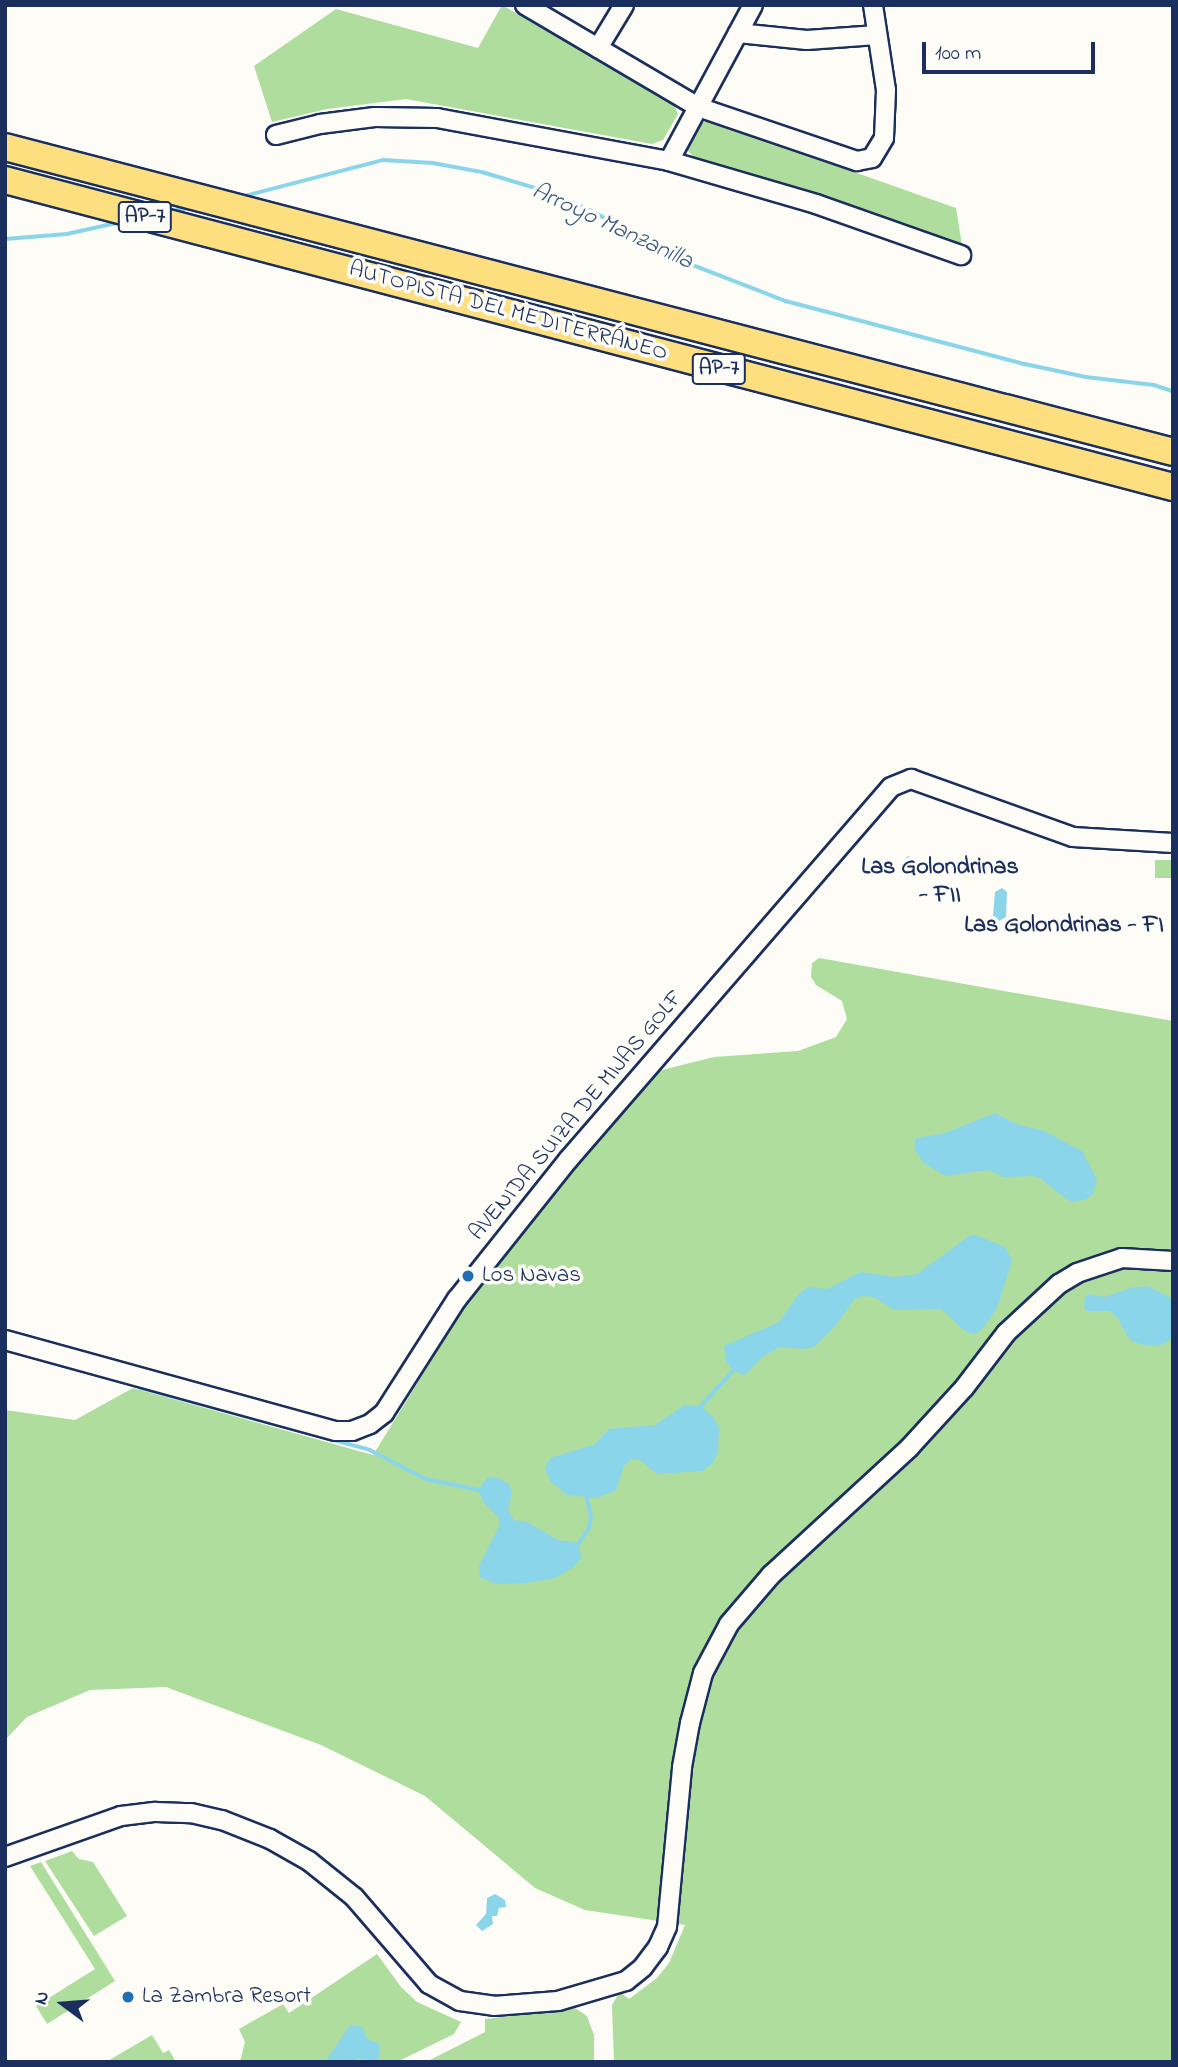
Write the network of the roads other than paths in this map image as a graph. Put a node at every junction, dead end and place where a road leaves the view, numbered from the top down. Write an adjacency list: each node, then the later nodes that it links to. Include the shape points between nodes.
1 (525, 5): 7 (street)
2 (624, 5): 7 (street)
3 (753, 5): 5 (street)
4 (873, 5): 6 (street)
5 (738, 33): 6 (street, via 807,40); 8 (street)
6 (877, 35): 8 (street, via 886,90 884,138 872,158 857,161)
7 (597, 48): 8 (street)
8 (698, 107): 11 (street)
9 (276, 135): 11 (street, via 320,124 408,115)
10 (5, 146): 14 (highway, AUTOPISTA DEL MEDITERRÁNEO / AP-7)
11 (669, 161): 13 (street, via 816,204)
12 (15, 182): 15 (highway, AUTOPISTA DEL MEDITERRÁNEO / AP-7)
13 (961, 255)
14 (1173, 452)
15 (1173, 487)
16 (1173, 843): 18 (street, AVENIDA SUIZA DE MIJAS GOLF, via 1073,837 911,779 891,787 568,1160 457,1299 384,1413 370,1424 336,1431)
17 (1173, 1261): 19 (street, via 1122,1258 1059,1284 1006,1333 909,1448 780,1567 729,1624 703,1673 690,1723 667,1927 643,1967 626,1981 558,2001 494,2006 460,2001 429,1984 354,1897 309,1861 270,1839 191,1813 121,1816)
18 (5, 1340)
19 (5, 1857)

